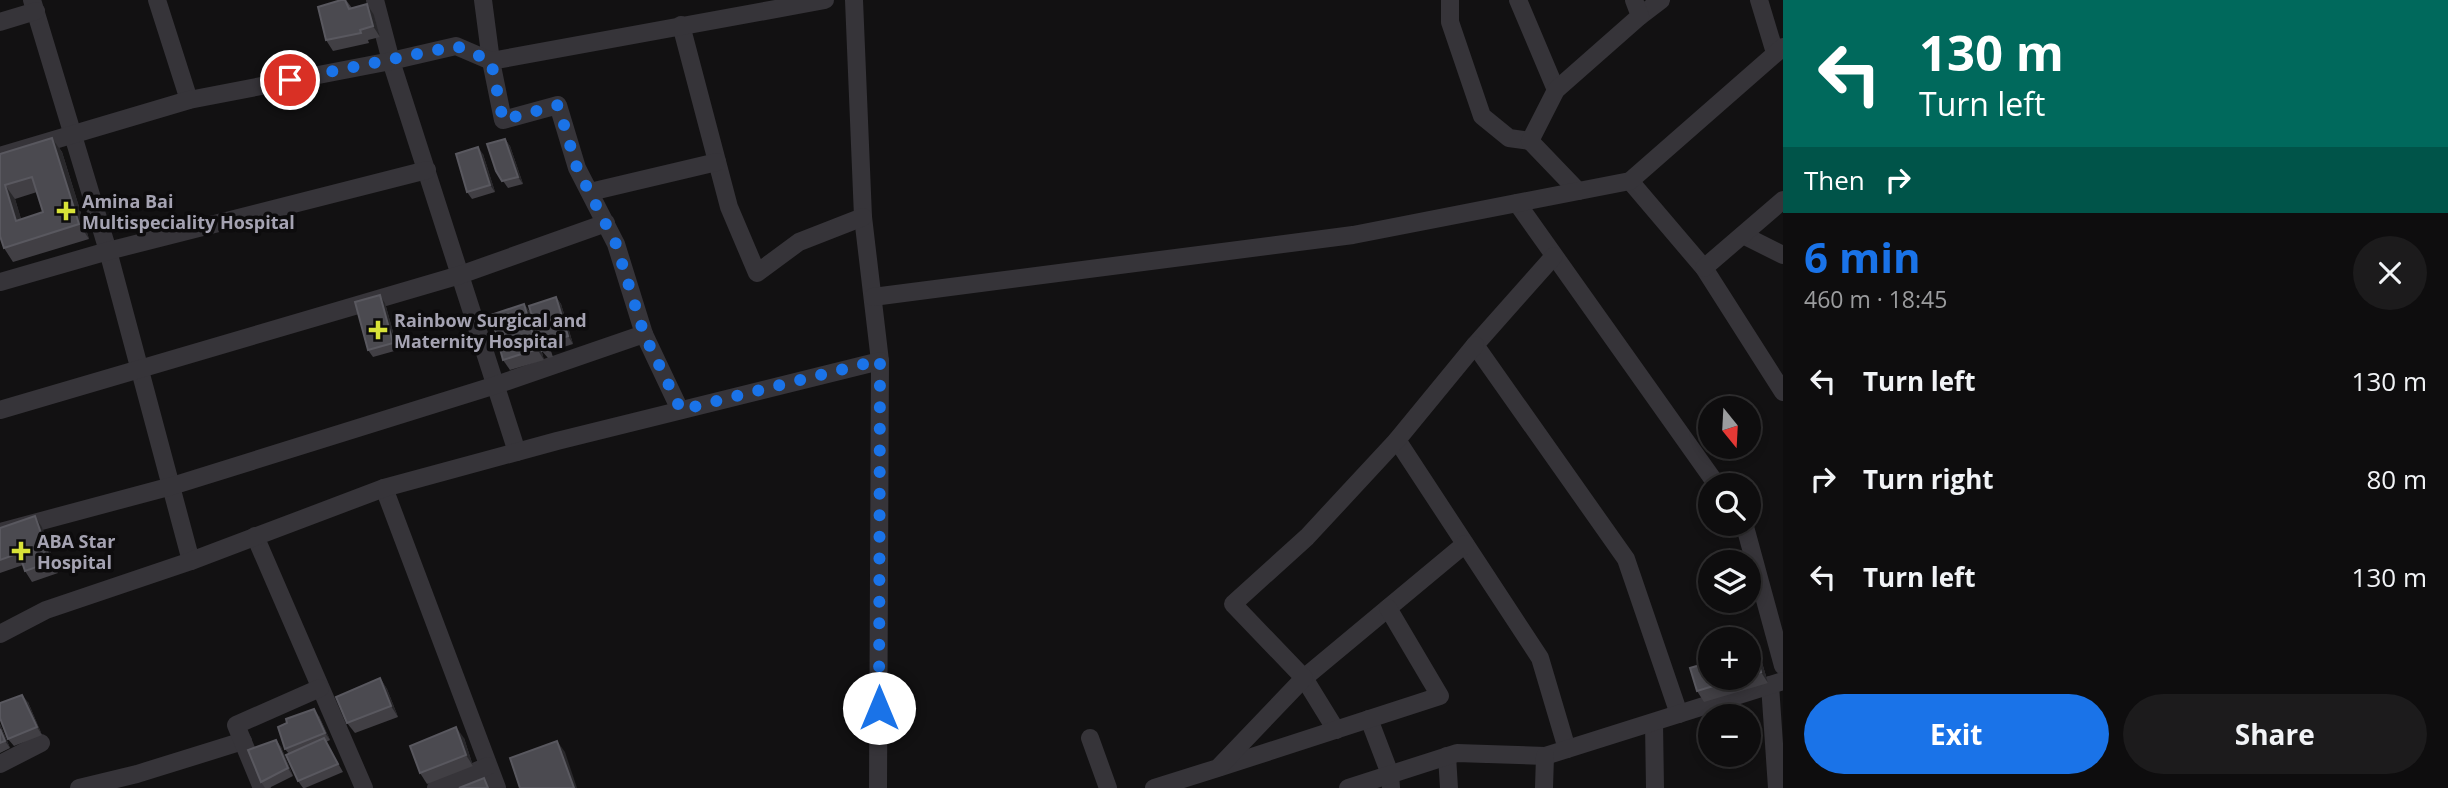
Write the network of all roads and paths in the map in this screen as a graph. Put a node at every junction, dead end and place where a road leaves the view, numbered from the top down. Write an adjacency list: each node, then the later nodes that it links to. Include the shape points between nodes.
1 (375, 0): 15 (street)
2 (483, 0): 16 (street)
3 (825, 0): 13 (street)
4 (854, 0): 29 (street)
5 (1450, 0): 20 (street, via 1450,22 1482,116 1509,138)
6 (1518, 0): 17 (street)
7 (1661, 0): 11 (street)
8 (1759, 0): 14 (street)
9 (161, 1): 18 (street)
10 (34, 6): 12 (street); 19 (street)
11 (1637, 8): 17 (street)
12 (0, 22)
13 (681, 25): 16 (street); 22 (street)
14 (1779, 50): 24 (street)
15 (391, 61): 16 (street, via 456,46); 18 (street); 23 (street)
16 (491, 61): 26 (street, via 503,120 558,105 577,168)
17 (1556, 90): 20 (street)
18 (189, 100): 19 (street)
19 (73, 134): 21 (street); 32 (street)
20 (1530, 141): 25 (street)
21 (0, 156)
22 (717, 162): 26 (street); 29 (street, via 729,207 757,273 799,242)
23 (427, 170): 32 (street); 36 (street)
24 (1629, 181): 25 (street); 35 (street)
25 (1578, 191): 28 (street)
26 (590, 192): 30 (street)
27 (1783, 200): 31 (street)
28 (1517, 203): 34 (street); 38 (street, via 1353,235)
29 (863, 217): 38 (street)
30 (606, 223): 36 (street); 39 (street)
31 (1743, 235): 33 (street); 35 (street)
32 (108, 251): 37 (street); 42 (street)
33 (1783, 255)
34 (1554, 256): 40 (street); 50 (street)
35 (1704, 268): 43 (street)
36 (460, 275): 42 (street); 44 (street)
37 (0, 282)
38 (873, 296): 41 (street)
39 (644, 334): 44 (street); 47 (street)
40 (1475, 345): 48 (street); 64 (street, via 1626,559)
41 (880, 360): 47 (street); 84 (street)
42 (140, 369): 46 (street); 51 (street)
43 (1777, 369): 45 (street)
44 (496, 385): 49 (street); 51 (street)
45 (1783, 392)
46 (0, 410)
47 (681, 410): 49 (street)
48 (1397, 440): 56 (street); 61 (street, via 1307,537 1233,604)
49 (517, 452): 52 (street)
50 (1708, 473)
51 (172, 486): 53 (street); 57 (street)
52 (384, 488): 54 (street); 75 (street)
53 (0, 532)
54 (255, 536): 57 (street); 63 (street)
55 (1748, 536): 60 (street)
56 (1465, 544): 58 (street); 71 (street, via 1540,658)
57 (191, 561): 59 (street, via 46,610)
58 (1388, 608): 61 (street); 65 (street, via 1440,696)
59 (0, 634)
60 (1783, 666)
61 (1304, 678): 67 (street); 76 (street)
62 (1777, 683): 64 (street); 91 (street)
63 (320, 688): 69 (street, via 236,725); 81 (street)
64 (1679, 714): 66 (street)
65 (1370, 719): 67 (street); 78 (street)
66 (1654, 723): 71 (street); 90 (street)
67 (1336, 730): 76 (street)
68 (1090, 738): 85 (street)
69 (243, 741): 77 (street); 80 (street)
70 (41, 743): 74 (street)
71 (1567, 749): 72 (street)
72 (1545, 755): 73 (street); 89 (street)
73 (1447, 756): 78 (street); 88 (street)
74 (0, 764)
75 (488, 766): 82 (street); 83 (street)
76 (1218, 768): 86 (street)
77 (140, 781): 79 (street)
78 (1390, 781): 87 (street)
79 (79, 788)
80 (261, 788)
81 (364, 788)
82 (436, 788)
83 (497, 788)
84 (878, 788)
85 (1108, 788)
86 (1153, 788)
87 (1348, 788)
88 (1448, 788)
89 (1544, 788)
90 (1654, 788)
91 (1777, 788)

